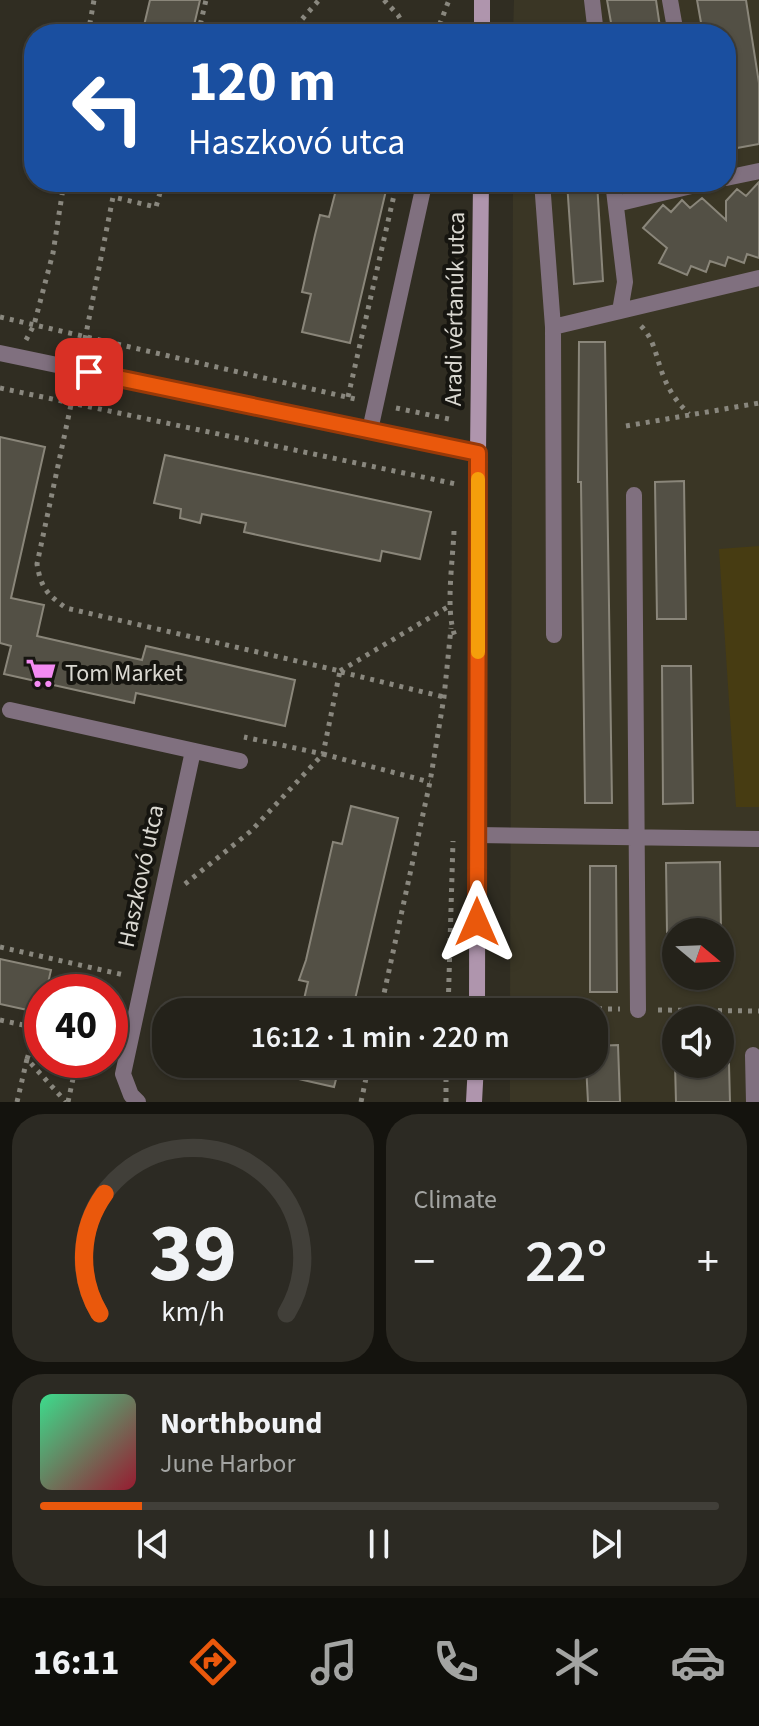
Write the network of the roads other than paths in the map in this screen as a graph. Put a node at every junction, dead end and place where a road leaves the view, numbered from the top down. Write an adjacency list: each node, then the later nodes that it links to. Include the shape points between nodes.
1 (482, 0): 4 (street)
2 (592, 0): 5 (street)
3 (670, 0): 6 (street)
4 (482, 24)
5 (595, 24)
6 (674, 24)
7 (759, 171): 8 (street)
8 (736, 176)
9 (422, 192): 19 (street)
10 (481, 192): 20 (street, Aradi vértanúk utca)
11 (543, 192): 17 (street)
12 (614, 192): 14 (street)
13 (663, 192): 14 (street)
14 (616, 204): 16 (street, via 625,282)
15 (759, 278): 16 (street)
16 (620, 311): 17 (street)
17 (553, 327): 22 (street)
18 (0, 353): 19 (street)
19 (370, 430): 20 (street)
20 (478, 453): 26 (street, Aradi vértanúk utca)
21 (634, 495): 27 (street)
22 (554, 635)
23 (10, 710): 24 (street)
24 (193, 751): 25 (street); 33 (street, Haszkovó utca, via 123,1074)
25 (240, 761)
26 (477, 835): 27 (street); 29 (street, Aradi vértanúk utca)
27 (636, 838): 28 (street); 30 (street)
28 (759, 839)
29 (477, 998)
30 (638, 1010)
31 (753, 1055): 35 (street)
32 (475, 1078): 34 (street)
33 (138, 1102)
34 (474, 1102)
35 (754, 1102)

